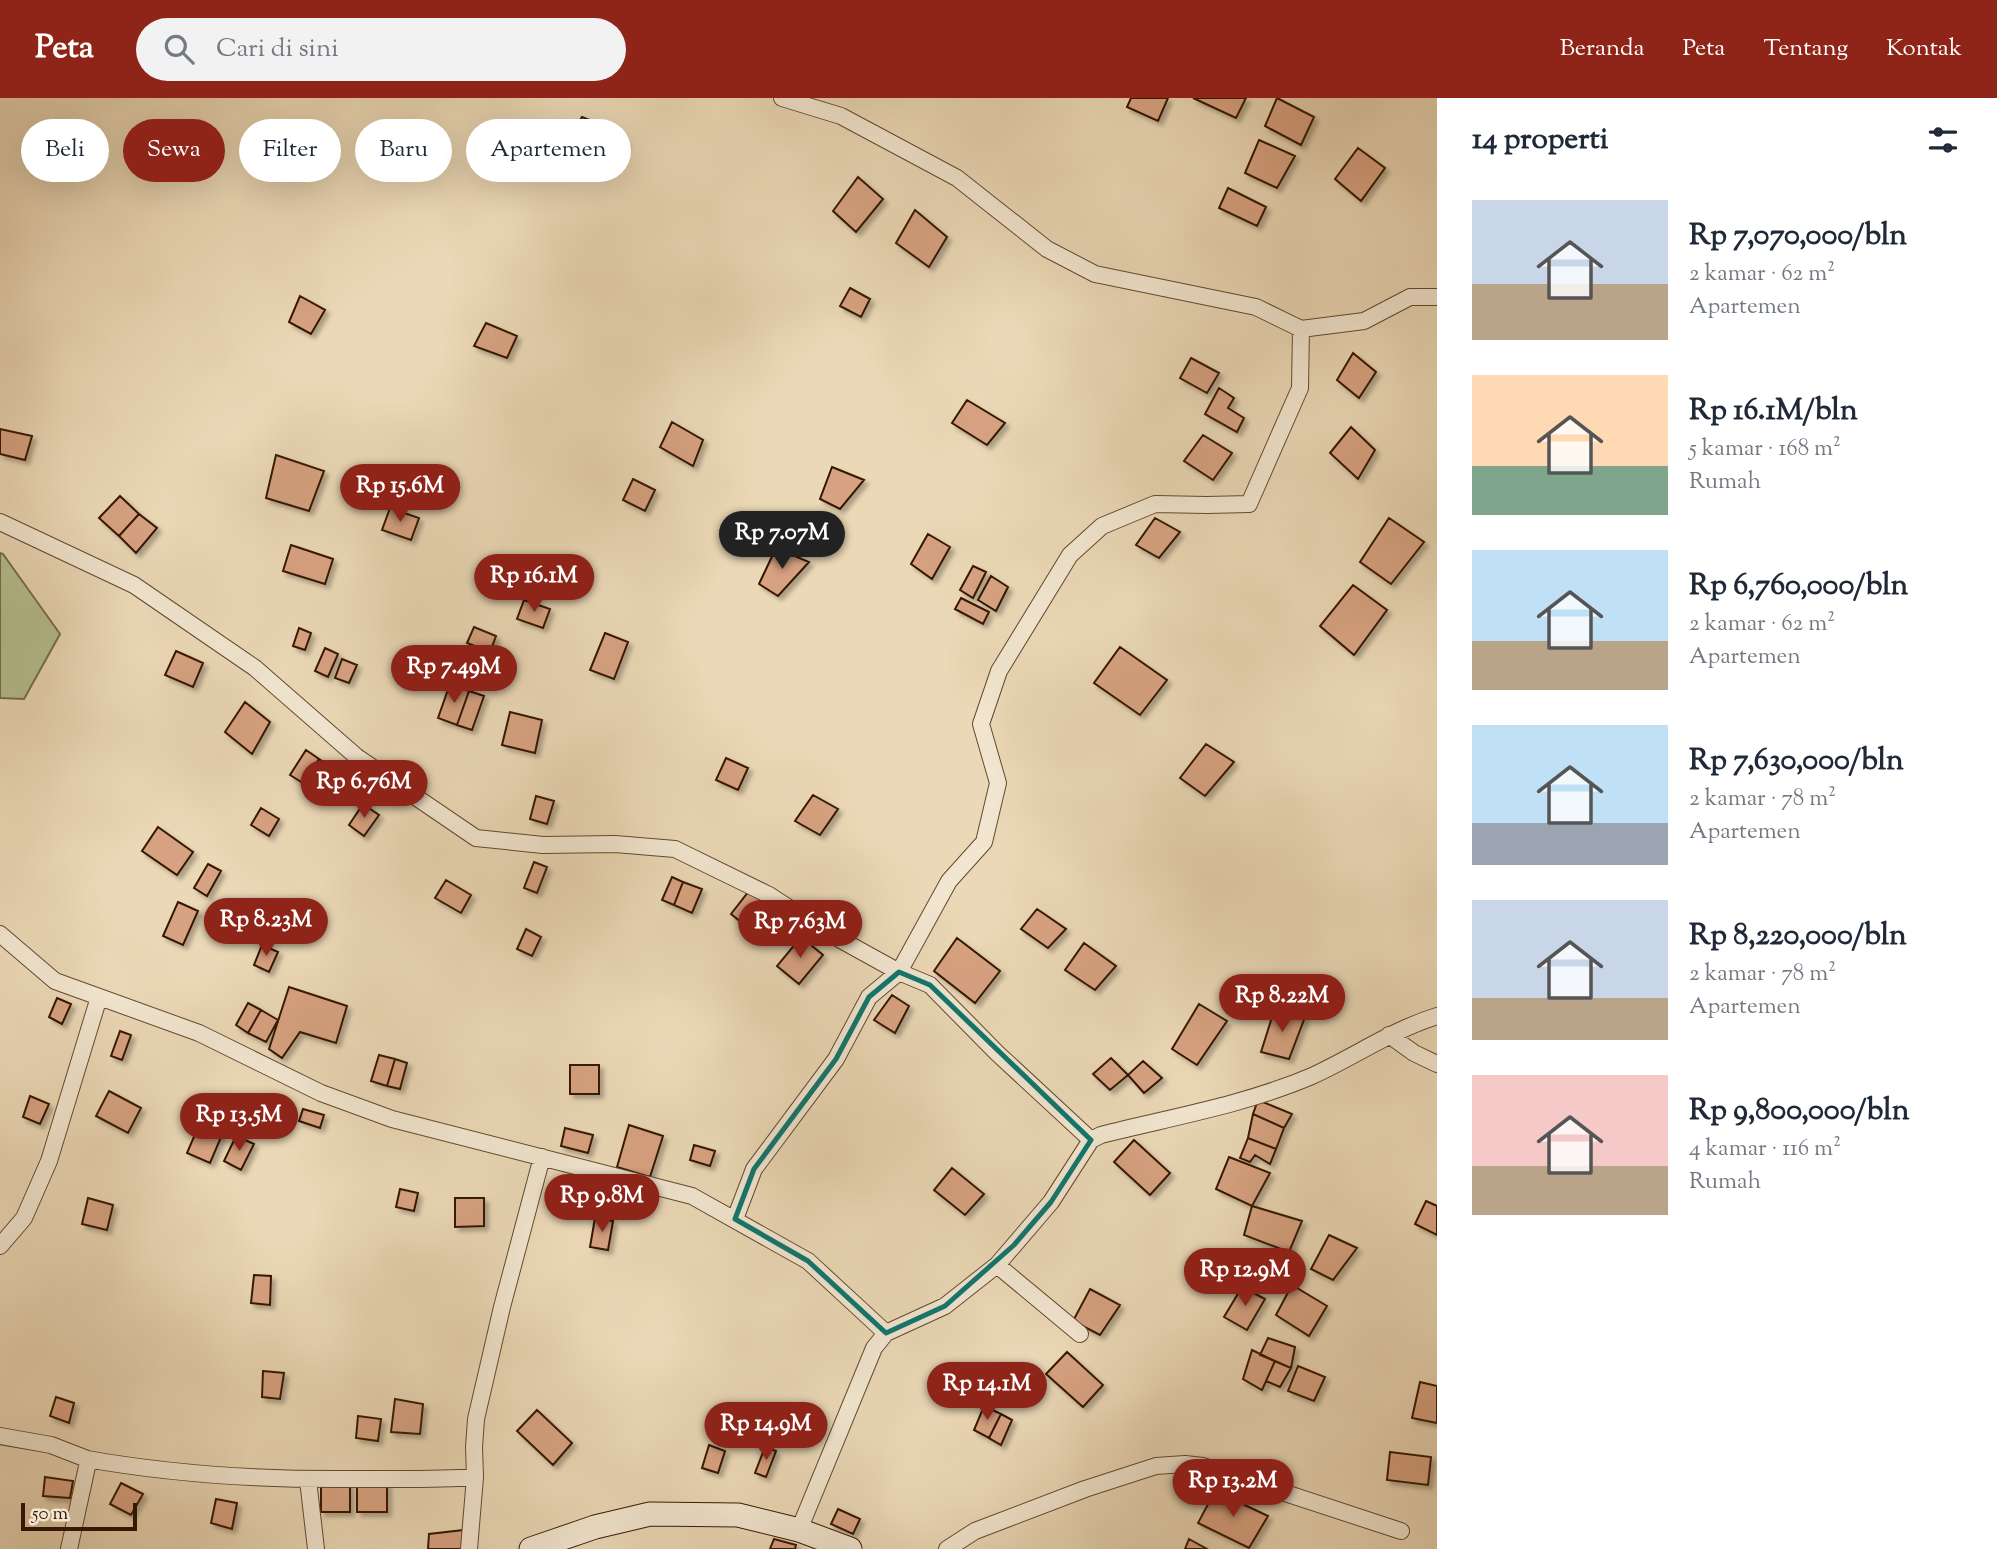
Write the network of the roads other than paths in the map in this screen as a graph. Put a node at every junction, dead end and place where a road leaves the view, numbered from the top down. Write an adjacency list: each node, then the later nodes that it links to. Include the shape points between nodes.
1 (782, 98): 3 (street, via 841,116 957,178 1047,249 1095,274 1256,307)
2 (1437, 297): 3 (street, via 1410,297 1364,321)
3 (1301, 329): 6 (street, via 1300,388 1249,504 1155,504 1102,526 1070,555 999,671 981,724 998,783 984,842 949,881)
4 (0, 522): 6 (street, via 134,585 255,668 357,757 475,838 675,849 769,895)
5 (0, 934): 7 (street, via 55,981)
6 (899, 972): 11 (street, via 930,985); 13 (street, via 869,997 836,1059 754,1169)
7 (99, 997): 12 (street, via 199,1033 321,1093 380,1114); 14 (street, via 49,1161 24,1218)
8 (1437, 1016): 9 (street)
9 (1389, 1035): 10 (street); 11 (street, via 1312,1076 1232,1104)
10 (1437, 1064)
11 (1091, 1140): 15 (street, via 1051,1202)
12 (542, 1157): 13 (street, via 692,1196); 20 (street, via 485,1375 474,1447)
13 (735, 1219): 16 (street, via 808,1261)
14 (0, 1246)
15 (997, 1265): 16 (street, via 945,1307); 17 (street)
16 (886, 1333): 22 (street, via 874,1348)
17 (1080, 1334)
18 (0, 1436): 19 (street, via 51,1445)
19 (87, 1459): 21 (street, via 152,1470); 24 (street)
20 (475, 1477): 21 (street); 26 (street)
21 (308, 1480): 25 (street)
22 (799, 1530): 27 (street, via 738,1515 650,1514); 28 (street)
23 (1401, 1531): 29 (street, via 1203,1466 1175,1465 1156,1466 1085,1489 975,1531)
24 (69, 1549)
25 (316, 1549)
26 (469, 1549)
27 (531, 1549)
28 (850, 1549)
29 (947, 1549)

